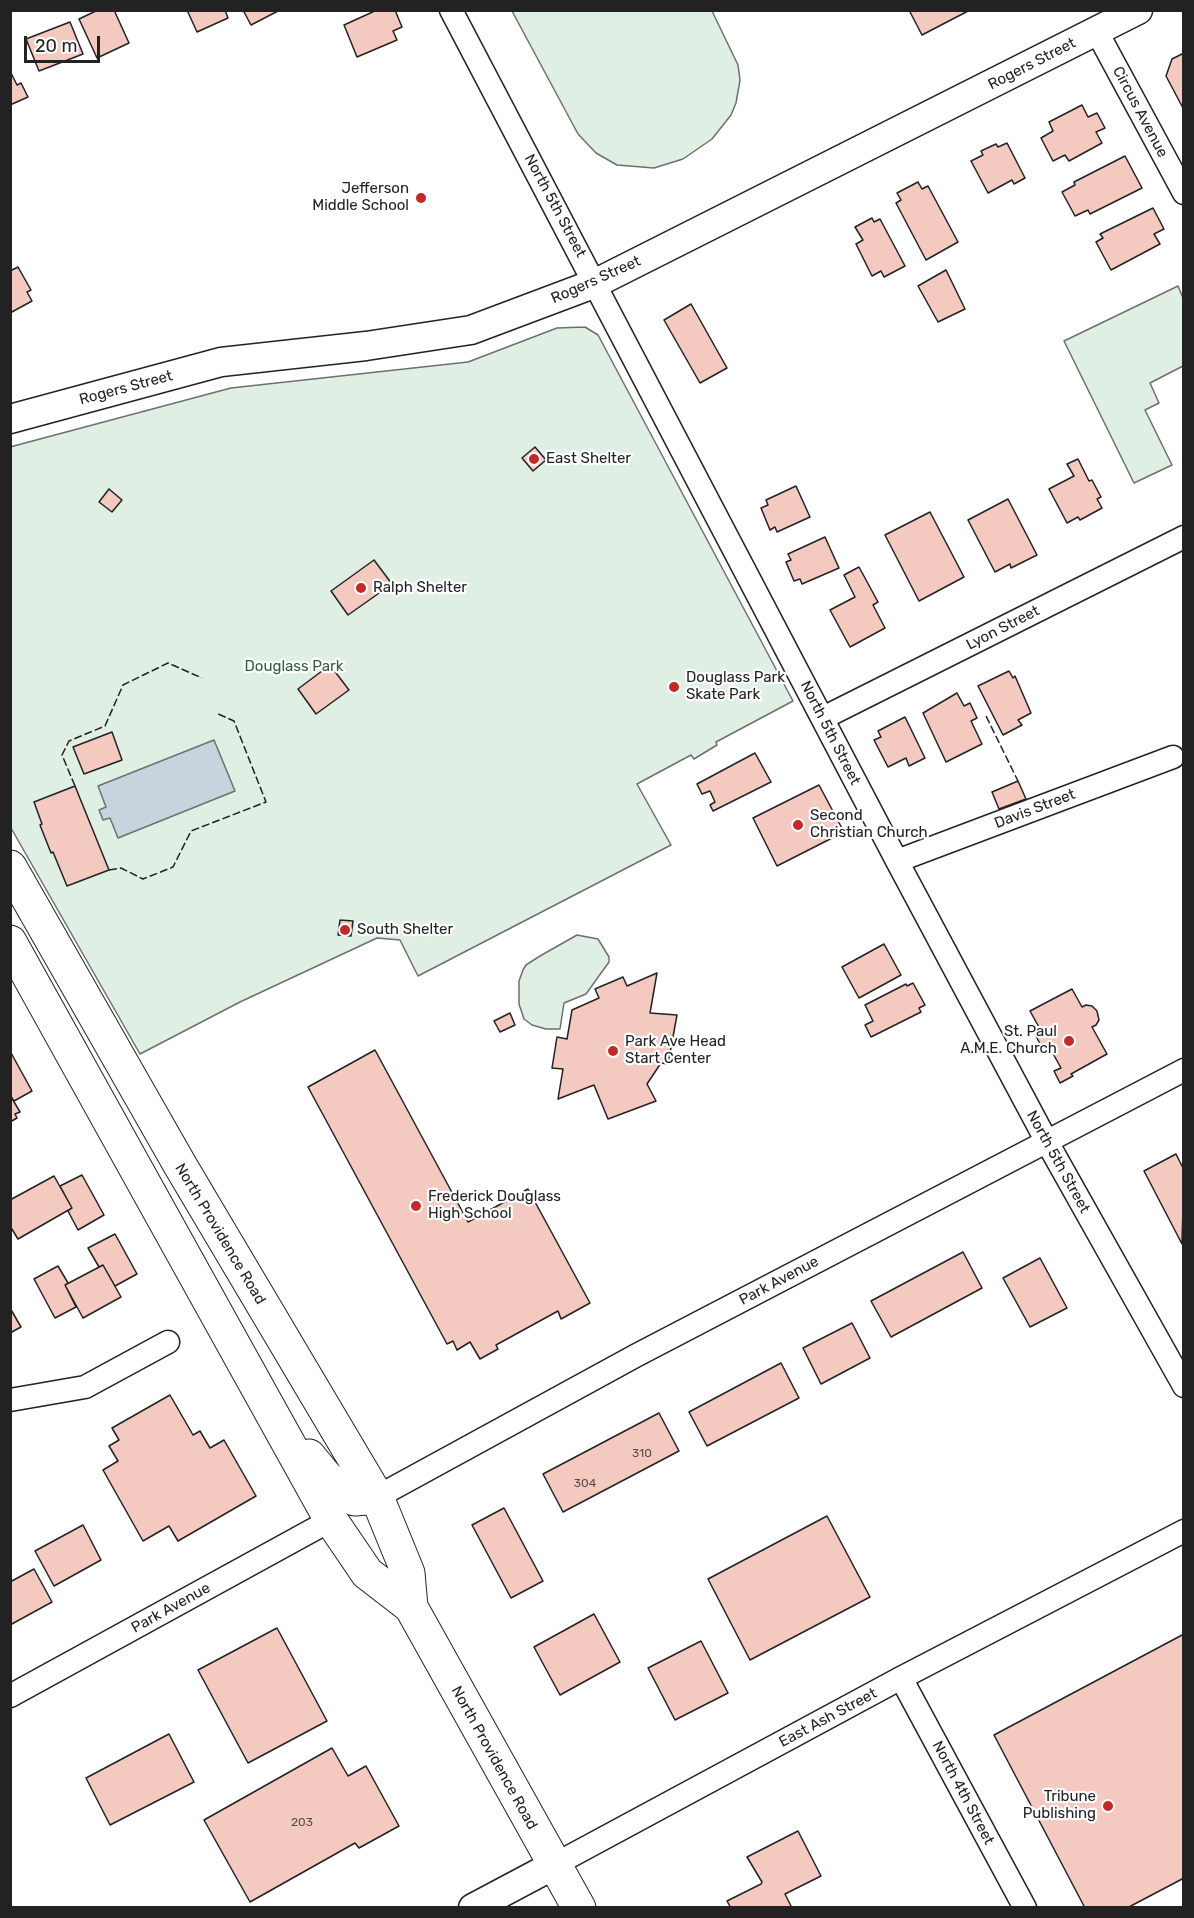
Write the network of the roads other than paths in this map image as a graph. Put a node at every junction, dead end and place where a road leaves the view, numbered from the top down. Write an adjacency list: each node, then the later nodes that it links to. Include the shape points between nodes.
1 (451, 10): 5 (street, North 5th Street)
2 (1138, 10): 3 (street, Rogers Street)
3 (1096, 32): 4 (street, Circus Avenue); 5 (street, Rogers Street)
4 (1184, 193)
5 (596, 284): 6 (street, Rogers Street, via 471,330 221,362); 8 (street, North 5th Street)
6 (10, 419)
7 (1184, 537): 8 (street, Lyon Street)
8 (823, 718): 10 (street, North 5th Street)
9 (1173, 757): 10 (street, Davis Street)
10 (897, 861): 14 (street, North 5th Street)
11 (10, 867): 19 (main road, North Providence Road, via 180,1165)
12 (10, 942): 18 (main road, North Providence Road)
13 (1184, 1070): 14 (street, Park Avenue)
14 (1047, 1142): 16 (street, North 5th Street); 19 (street, Park Avenue, via 637,1355)
15 (168, 1342): 17 (street, via 85,1387)
16 (1184, 1386)
17 (10, 1400)
18 (268, 1406): 19 (main road, via 327,1478 355,1499); 20 (main road, North Providence Road)
19 (377, 1497): 22 (main road, North Providence Road)
20 (331, 1520): 22 (main road, via 377,1541); 23 (main road, North Providence Road, via 367,1573); 25 (street, Park Avenue)
21 (1184, 1531): 24 (street, East Ash Street)
22 (408, 1573): 23 (main road, North Providence Road)
23 (411, 1607): 26 (main road, North Providence Road)
24 (901, 1678): 26 (street, East Ash Street); 29 (street, North 4th Street)
25 (10, 1696)
26 (554, 1865): 27 (street, East Ash Street); 28 (main road, North Providence Road)
27 (473, 1908)
28 (579, 1908)
29 (1025, 1908)

